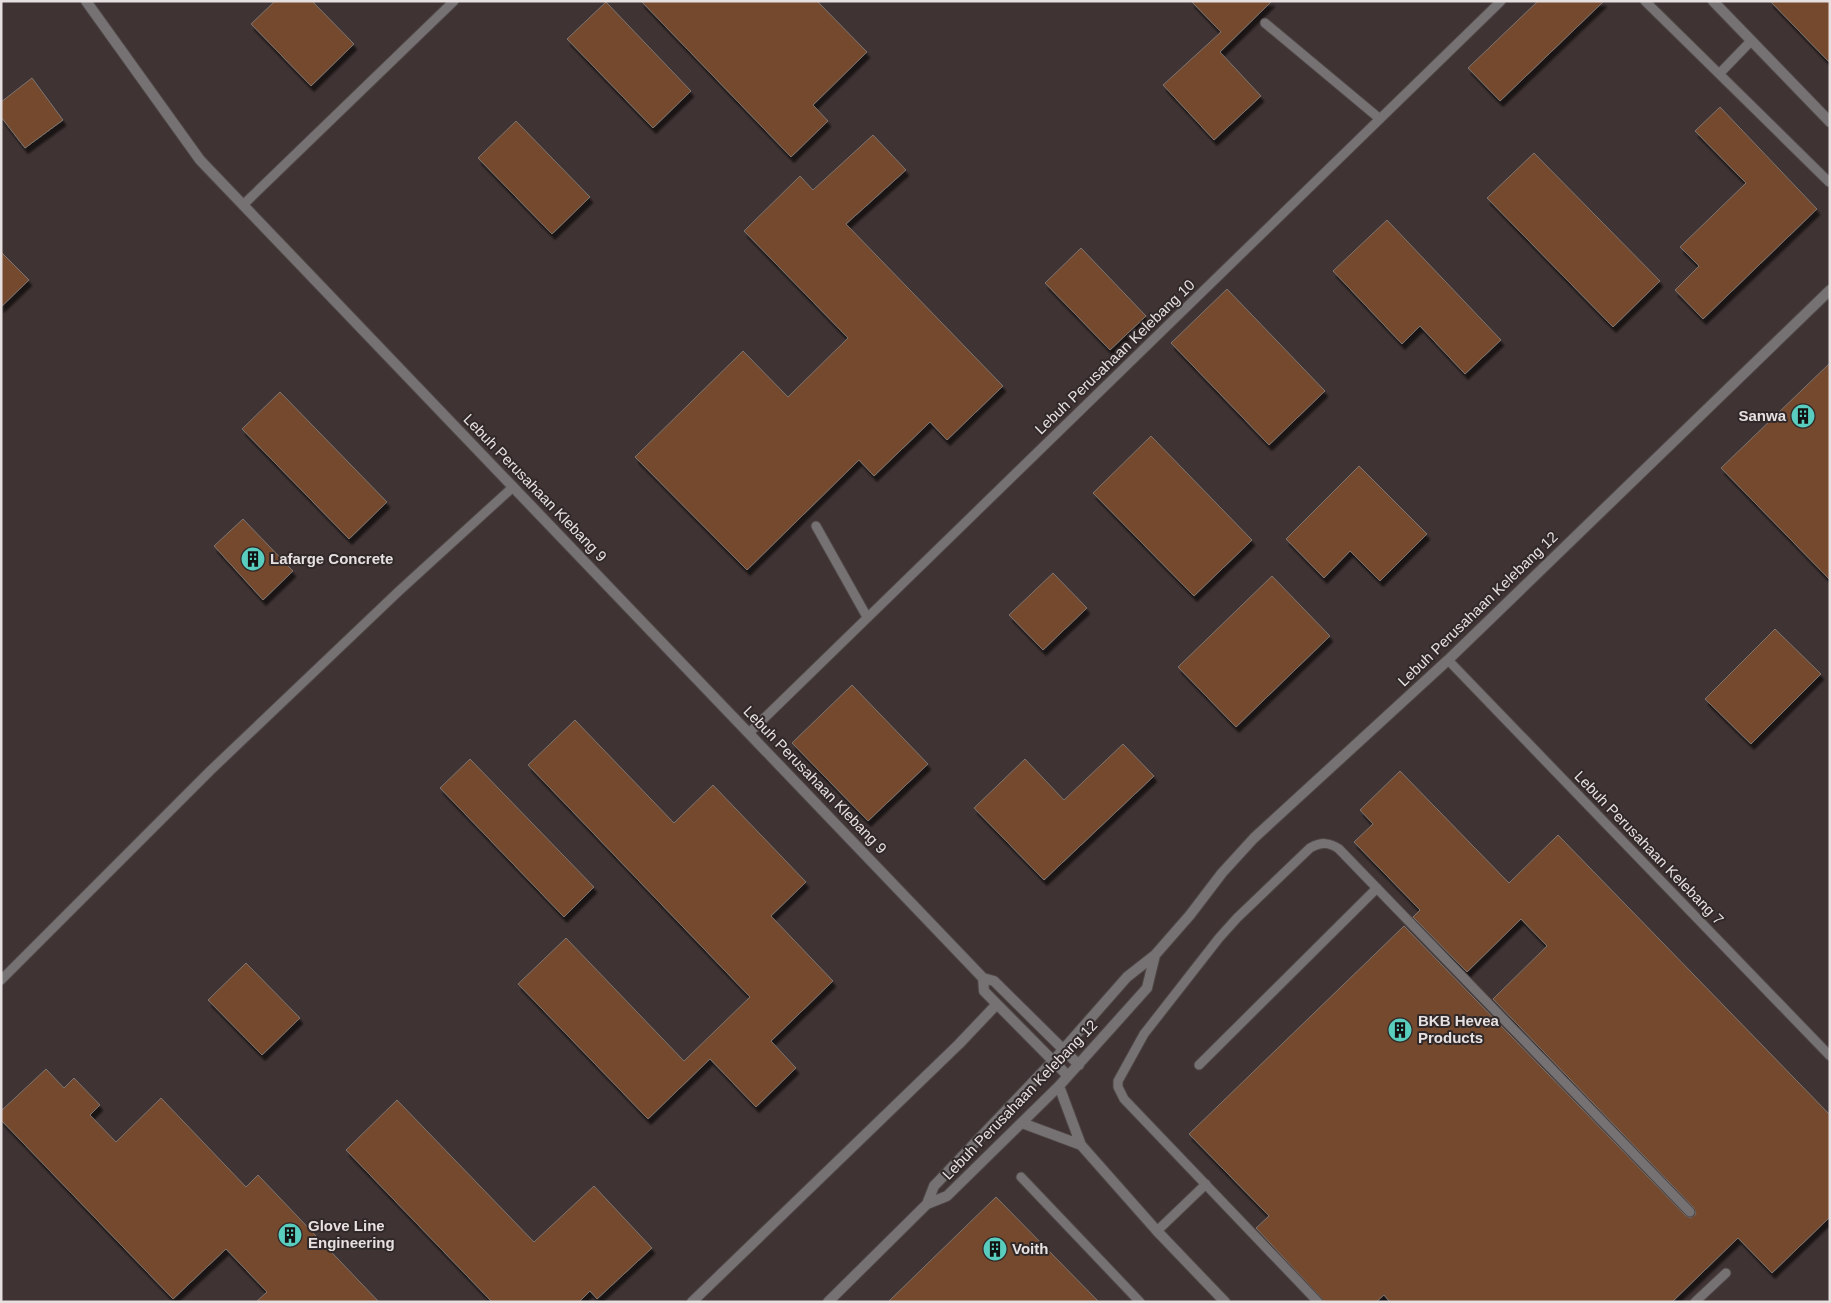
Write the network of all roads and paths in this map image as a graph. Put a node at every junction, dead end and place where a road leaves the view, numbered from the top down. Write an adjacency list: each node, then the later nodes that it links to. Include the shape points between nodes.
1 (86, 1): 12 (street, Lebuh Perusahaan Klebang 9, via 200,160)
2 (454, 1): 12 (lane)
3 (1501, 1): 9 (lane, Lebuh Perusahaan Kelebang 10)
4 (1645, 1): 8 (lane)
5 (1713, 1): 7 (street)
6 (1264, 23): 9 (lane)
7 (1751, 41): 8 (lane); 10 (street)
8 (1720, 73): 11 (lane)
9 (1380, 119): 16 (lane, Lebuh Perusahaan Kelebang 10)
10 (1830, 122)
11 (1829, 182)
12 (243, 205): 14 (street, Lebuh Perusahaan Klebang 9)
13 (1830, 290): 17 (street, Lebuh Perusahaan Kelebang 12)
14 (513, 486): 18 (street, Lebuh Perusahaan Klebang 9); 22 (lane, via 226,756)
15 (816, 526): 16 (lane)
16 (867, 617): 18 (lane, Lebuh Perusahaan Kelebang 10)
17 (1448, 660): 20 (street, Lebuh Perusahaan Kelebang 12, via 1254,838); 25 (lane, Lebuh Perusahaan Kelebang 7)
18 (748, 732): 21 (street, Lebuh Perusahaan Klebang 9)
19 (1377, 888): 28 (lane); 34 (lane, via 1333,845 1317,844 1310,848 1219,938 1144,1034 1118,1081 1120,1094); 36 (lane)
20 (1155, 956): 24 (street, Lebuh Perusahaan Kelebang 12, via 1126,977); 27 (street, Lebuh Perusahaan Kelebang 12, via 1147,988)
21 (982, 978): 23 (street, Lebuh Perusahaan Klebang 9, via 984,991); 24 (street, Lebuh Perusahaan Klebang 9, via 994,981)
22 (1, 980)
23 (997, 1004): 26 (street, Lebuh Perusahaan Klebang 9); 39 (street)
24 (1064, 1050): 26 (street, Lebuh Perusahaan Kelebang 12); 27 (street, Lebuh Perusahaan Klebang 9)
25 (1830, 1056)
26 (1053, 1061): 29 (street, Lebuh Perusahaan Klebang 9); 35 (street, Lebuh Perusahaan Kelebang 12, via 934,1186)
27 (1079, 1065): 29 (street, Lebuh Perusahaan Kelebang 12)
28 (1199, 1065)
29 (1068, 1076): 30 (street, Lebuh Perusahaan Kelebang 12)
30 (1059, 1086): 31 (street, Lebuh Perusahaan Kelebang 12); 32 (street)
31 (1022, 1123): 32 (street); 35 (street, Lebuh Perusahaan Kelebang 12, via 946,1196)
32 (1081, 1145): 37 (street)
33 (1021, 1177): 41 (lane)
34 (1206, 1184): 37 (lane); 43 (lane)
35 (927, 1204): 40 (street, Lebuh Perusahaan Kelebang 12)
36 (1690, 1212)
37 (1157, 1231): 42 (street)
38 (1726, 1273): 44 (lane)
39 (692, 1302)
40 (828, 1302)
41 (1140, 1302)
42 (1225, 1302)
43 (1318, 1302)
44 (1695, 1302)

